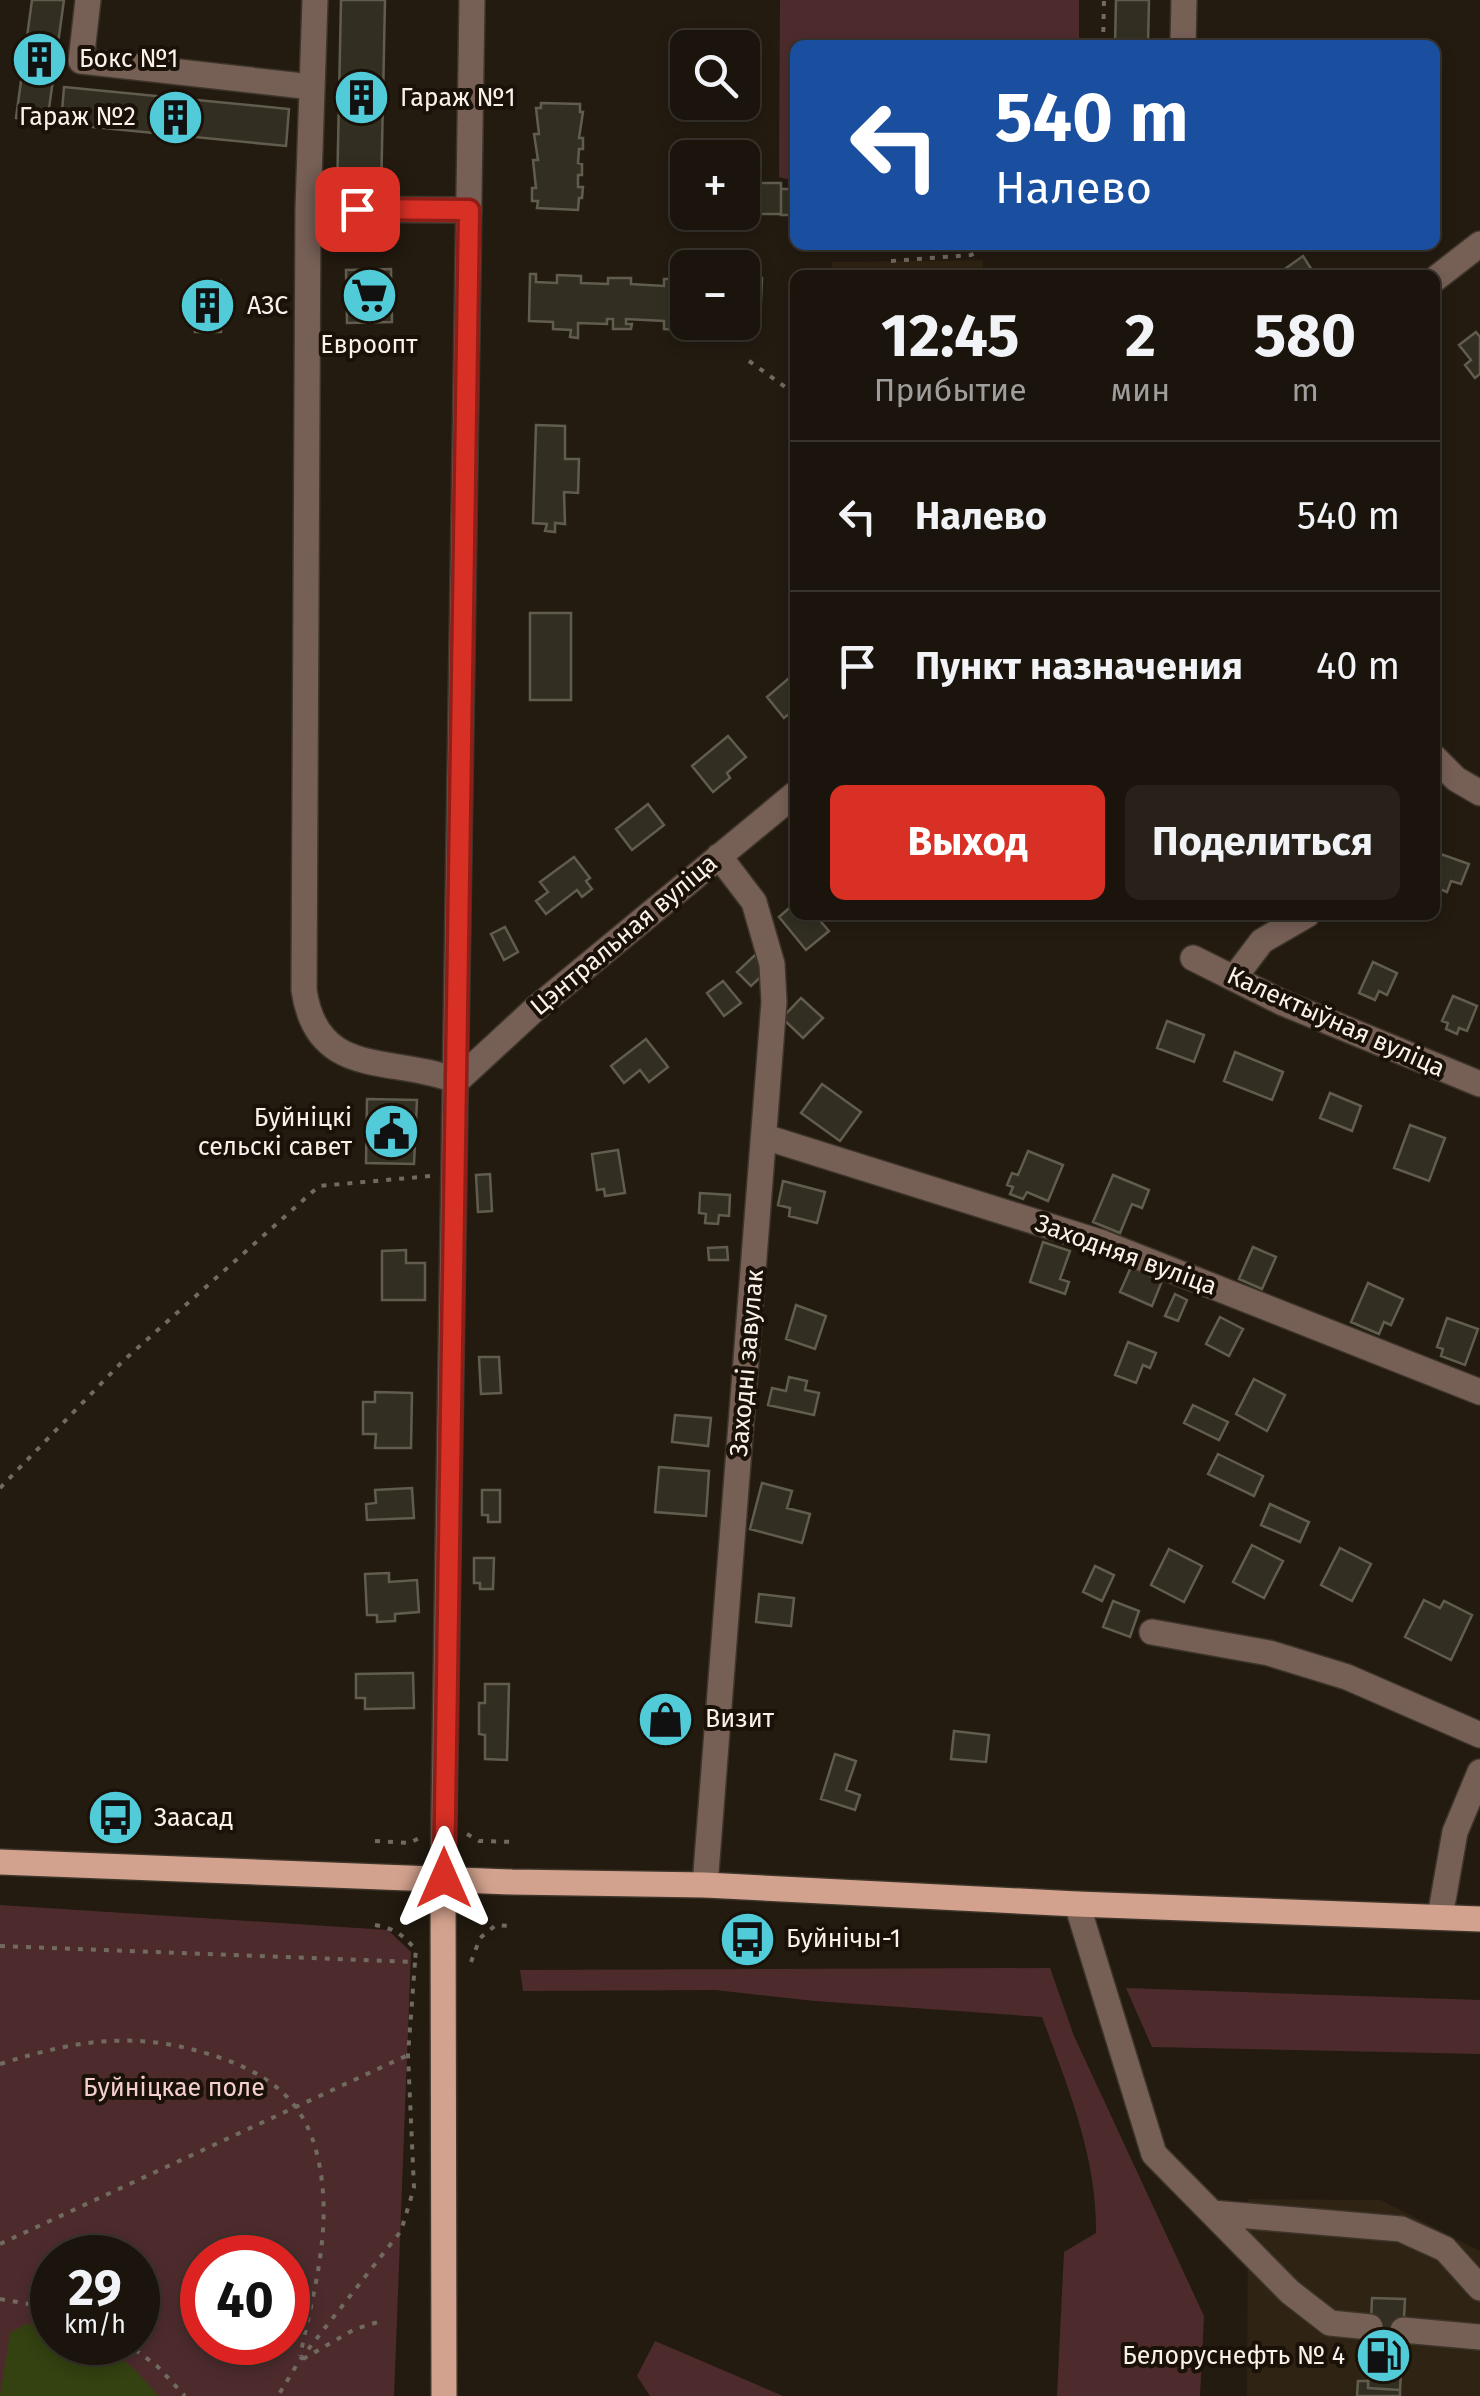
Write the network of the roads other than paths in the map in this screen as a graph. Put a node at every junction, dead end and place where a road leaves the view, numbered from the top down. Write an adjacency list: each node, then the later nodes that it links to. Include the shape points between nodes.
1 (88, 0): 6 (street, via 81,60)
2 (315, 0): 6 (street)
3 (472, 0): 7 (street)
4 (1184, 0): 5 (street)
5 (1182, 40)
6 (312, 86): 8 (street)
7 (469, 204): 8 (street); 18 (street)
8 (308, 209): 18 (street, via 306,1008 320,1036 344,1056)
9 (1480, 244): 10 (street)
10 (1440, 275)
11 (1440, 764): 12 (street)
12 (1480, 793)
13 (790, 798): 14 (street, Цэнтральная вуліца)
14 (719, 856): 18 (street, Цэнтральная вуліца); 20 (street, Заходні завулак, via 754,902 772,964)
15 (1299, 920): 17 (street, via 1262,942)
16 (1193, 958): 17 (street, Калектыўная вуліца)
17 (1234, 978): 19 (street, Калектыўная вуліца)
18 (457, 1080): 26 (street)
19 (1480, 1084)
20 (765, 1137): 21 (street, Заходняя вуліца, via 1103,1243); 27 (street, Заходні завулак)
21 (1480, 1392)
22 (1152, 1632): 23 (street, via 1270,1652)
23 (1480, 1735)
24 (1480, 1772): 29 (street, via 1454,1832)
25 (0, 1862): 26 (main road)
26 (444, 1878): 27 (main road); 36 (main road)
27 (705, 1885): 28 (main road)
28 (1077, 1904): 29 (main road); 31 (street, via 1154,2154)
29 (1440, 1918): 30 (main road)
30 (1480, 1919)
31 (1212, 2213): 32 (street, via 1401,2229 1445,2249); 33 (street, via 1330,2324)
32 (1480, 2288)
33 (1370, 2327)
34 (1403, 2330): 35 (street)
35 (1480, 2338)
36 (444, 2396)

